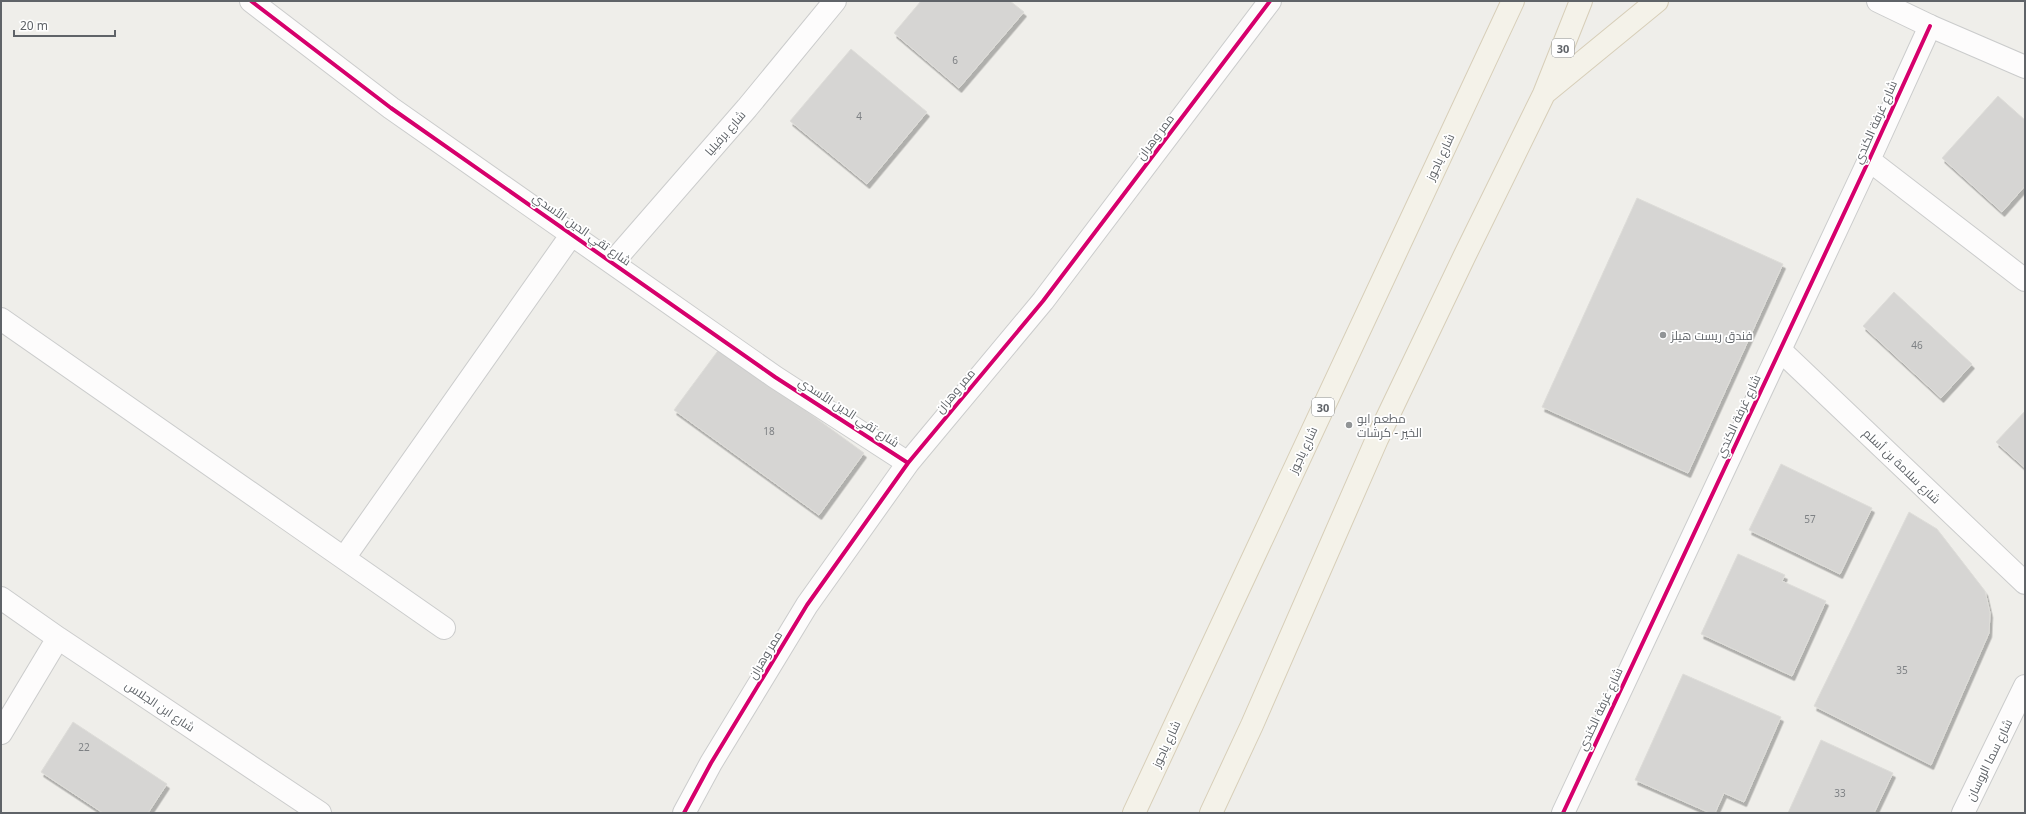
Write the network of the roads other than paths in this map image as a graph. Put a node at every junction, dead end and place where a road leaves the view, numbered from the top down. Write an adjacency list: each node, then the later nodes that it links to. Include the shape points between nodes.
1 (251, 1): 12 (street, شارع تقي الدين الأسدي, via 391,108)
2 (835, 1): 13 (street, شارع برفيليا, via 747,108)
3 (1270, 1): 17 (street, ممر وهران, via 1043,301)
4 (1513, 1): 27 (main road, شارع ياجوز / 30)
5 (1581, 1): 10 (main road, 30)
6 (1657, 1): 10 (main road)
7 (1878, 1): 8 (street)
8 (1930, 26): 9 (street); 11 (street, شارع غرفة الكندي)
9 (2025, 67)
10 (1544, 94): 28 (main road, 30, via 1377,439)
11 (1869, 160): 14 (street); 16 (street, شارع غرفة الكندي)
12 (572, 234): 13 (street, شارع تقي الدين الأسدي); 18 (street)
13 (612, 262): 17 (street, شارع تقي الدين الأسدي, via 775,377)
14 (2025, 280)
15 (1, 319): 18 (street)
16 (1780, 350): 19 (street, شارع سلامة بن أسلم); 29 (street, شارع غرفة الكندي)
17 (908, 463): 26 (street, ممر وهران, via 807,605 711,763)
18 (344, 558): 21 (street)
19 (2025, 583)
20 (1, 598): 22 (street, شارع ابن الجلاس)
21 (444, 628)
22 (58, 638): 24 (street); 25 (street, شارع ابن الجلاس)
23 (2025, 686): 30 (street, شارع سما الروسان)
24 (1, 733)
25 (320, 813)
26 (684, 813)
27 (1134, 813)
28 (1211, 813)
29 (1563, 813)
30 (1963, 813)

